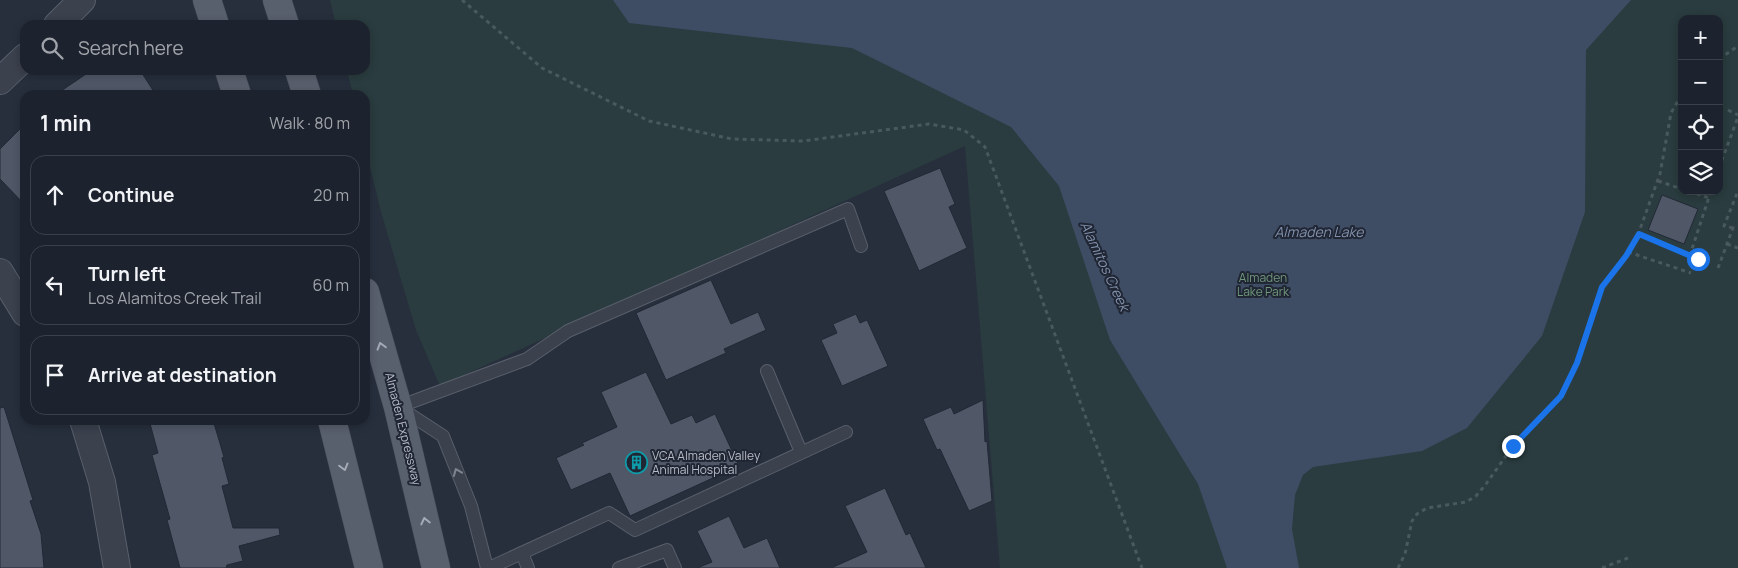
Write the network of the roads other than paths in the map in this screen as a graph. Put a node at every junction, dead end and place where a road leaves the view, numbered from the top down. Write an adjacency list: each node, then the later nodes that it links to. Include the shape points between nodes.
1 (82, 0): 4 (street)
2 (207, 0): 5 (main road)
3 (277, 0): 6 (main road)
4 (62, 20)
5 (213, 20)
6 (283, 20)
7 (20, 62): 10 (street)
8 (231, 75): 11 (main road)
9 (301, 75): 12 (main road)
10 (0, 81)
11 (235, 90)
12 (305, 90)
13 (861, 246): 18 (lane, via 848,209 568,331 527,359)
14 (0, 272): 15 (street)
15 (20, 305)
16 (370, 309): 18 (main road, Almaden Expressway, one-way to 16)
17 (767, 371): 22 (lane)
18 (398, 407): 26 (main road, Almaden Expressway, one-way to 18); 27 (lane, one-way to 18, via 471,506 443,436)
19 (84, 425): 24 (street, via 102,482)
20 (333, 425): 25 (main road, one-way to 25)
21 (846, 432): 22 (lane)
22 (801, 452): 23 (lane, via 635,530 609,513)
23 (522, 553): 27 (lane); 28 (lane)
24 (117, 568)
25 (369, 568)
26 (436, 568)
27 (488, 568)
28 (528, 568)
29 (619, 568): 30 (lane, via 668,550)
30 (675, 568)

